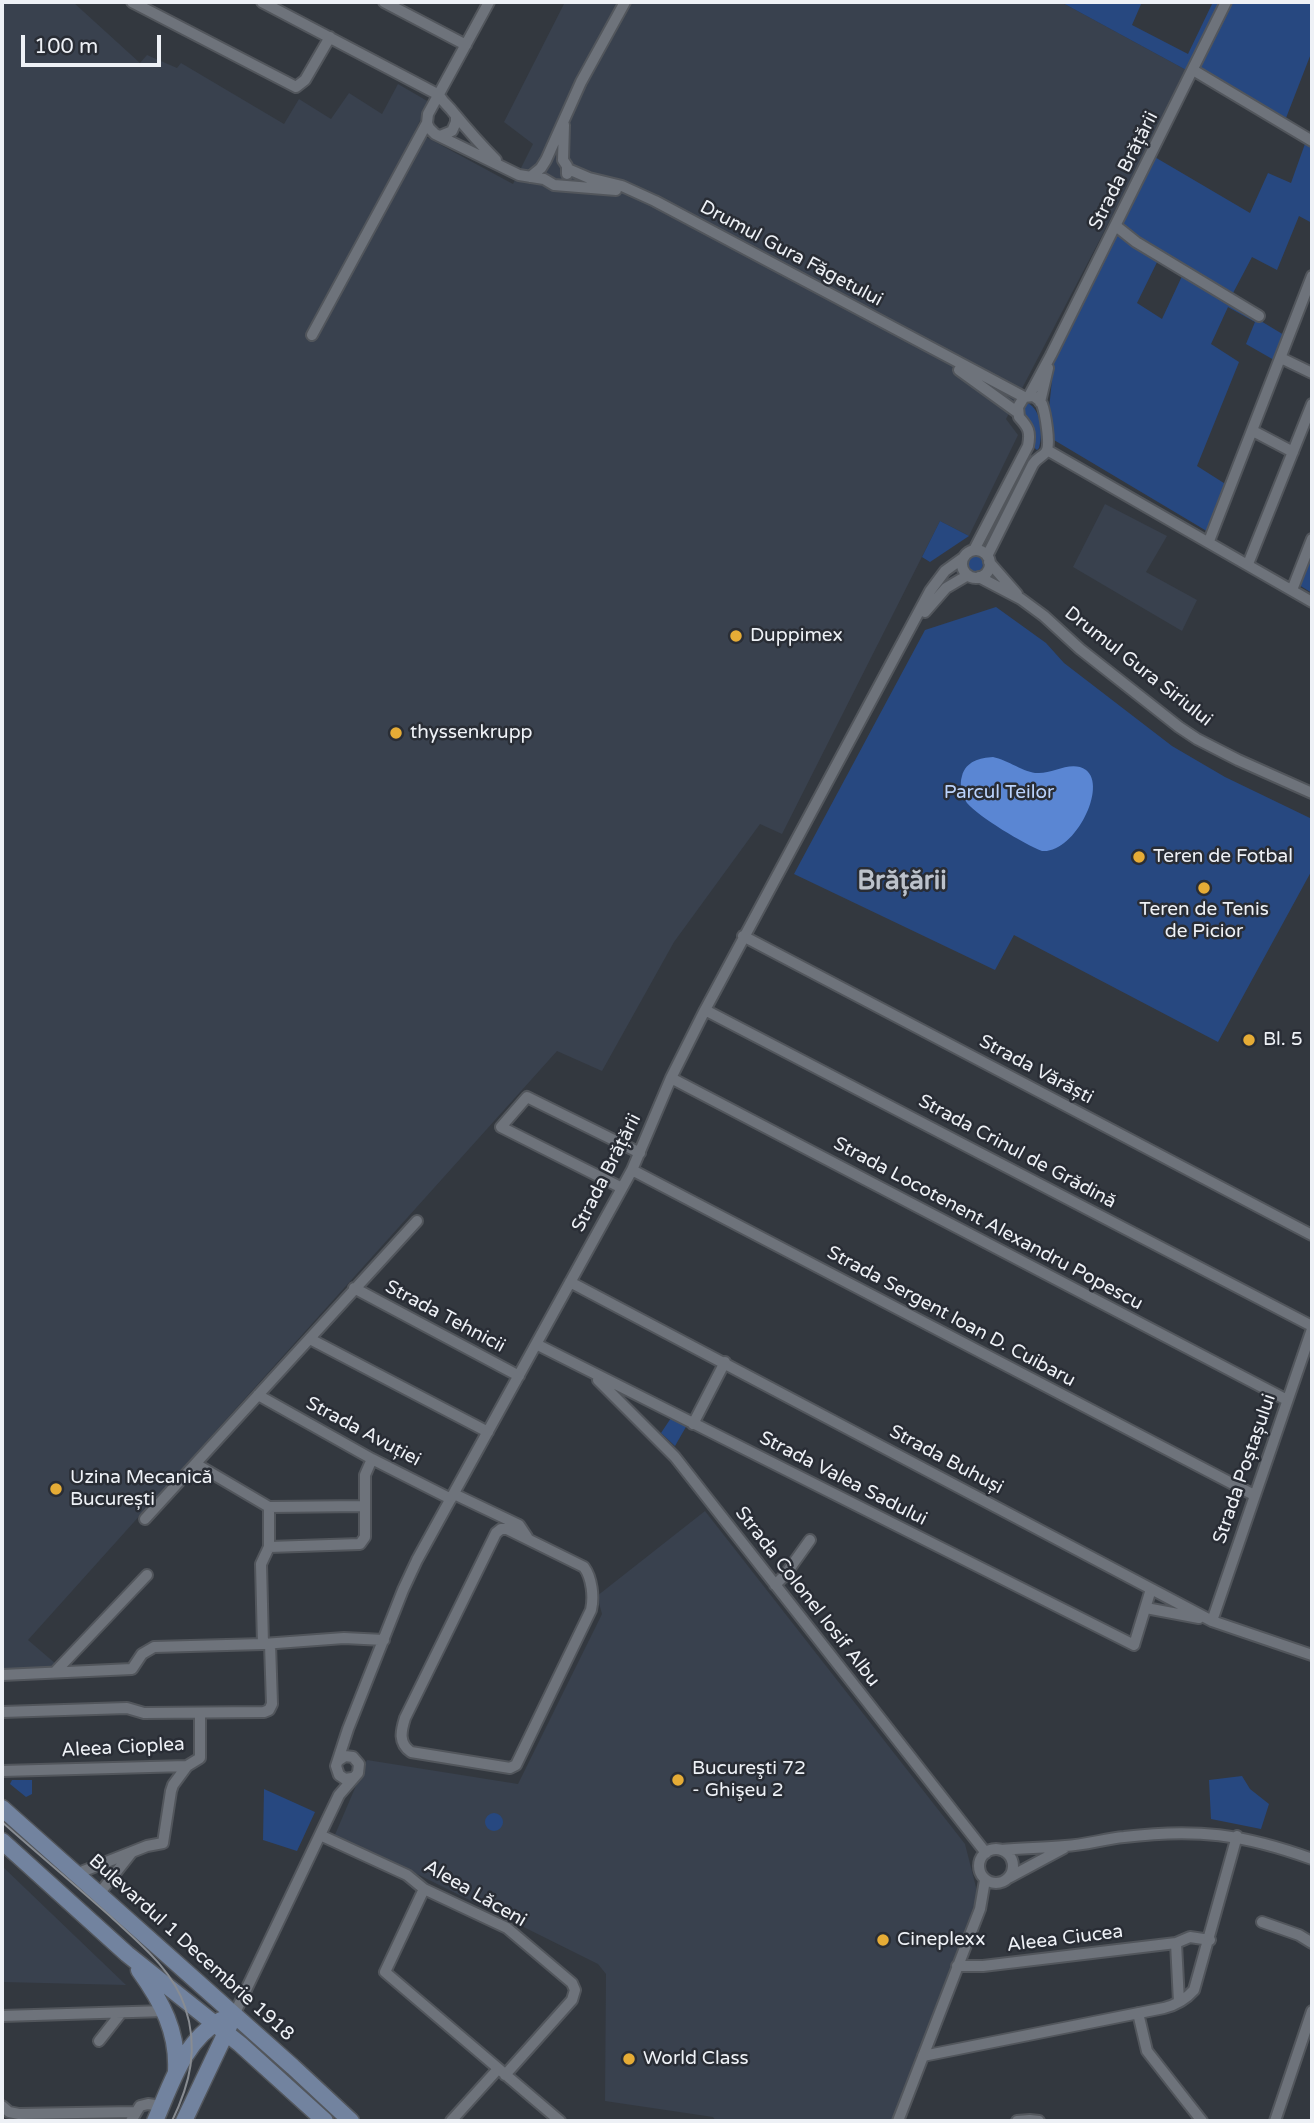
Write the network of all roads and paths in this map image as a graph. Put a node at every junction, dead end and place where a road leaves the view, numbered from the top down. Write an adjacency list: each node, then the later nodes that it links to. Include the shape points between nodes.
1 (132, 2): 7 (street, via 296,88)
2 (262, 2): 7 (street)
3 (384, 2): 8 (street)
4 (625, 2): 14 (street)
5 (1226, 2): 9 (street, Strada Brățării)
6 (487, 3): 8 (street)
7 (330, 37): 10 (street)
8 (466, 45): 10 (street)
9 (1193, 70): 17 (street); 23 (street, Strada Brățării)
10 (439, 95): 11 (street); 12 (street)
11 (446, 107): 12 (street); 13 (street)
12 (432, 110): 15 (street)
13 (456, 117): 16 (street, via 453,131); 19 (street)
14 (564, 119): 18 (street); 20 (street)
15 (427, 123): 16 (street); 26 (street)
16 (440, 135): 19 (street)
17 (1312, 141)
18 (565, 165): 20 (street, via 555,157); 21 (street, via 566,178); 22 (street, Drumul Gura Făgetului)
19 (501, 166): 20 (street, via 530,177)
20 (544, 169): 21 (street, via 550,184)
21 (558, 184): 22 (street, Drumul Gura Făgetului)
22 (636, 192): 27 (street, Drumul Gura Făgetului)
23 (1116, 226): 25 (street); 28 (street, Strada Brățării)
24 (1312, 276): 29 (street)
25 (1259, 316)
26 (312, 335)
27 (929, 348): 31 (street, Drumul Gura Făgetului); 34 (street, Drumul Gura Făgetului)
28 (1051, 355): 31 (street, Strada Brățării); 32 (street, Strada Brățării)
29 (1281, 358): 30 (street); 35 (street)
30 (1312, 373)
31 (1026, 396): 32 (street, Drumul Gura Făgetului); 34 (street, Strada Brățării)
32 (1040, 402): 38 (street, via 1047,429)
33 (1312, 404): 37 (street)
34 (1017, 412): 36 (street, via 1028,427)
35 (1253, 431): 37 (street); 40 (street)
36 (1028, 446): 38 (street, via 1030,452); 41 (street)
37 (1293, 452): 44 (street)
38 (1043, 453): 40 (street); 43 (street)
39 (1312, 539): 46 (street)
40 (1209, 541): 44 (street)
41 (974, 550): 42 (street); 43 (street)
42 (963, 558): 45 (street, via 962,566); 49 (street, Strada Brățării, via 939,577)
43 (988, 559): 45 (street, via 986,573); 47 (street, Drumul Gura Siriului)
44 (1248, 564): 46 (street)
45 (974, 576): 47 (street, Drumul Gura Siriului); 49 (street, Strada Brățării, via 946,588)
46 (1292, 590): 48 (street)
47 (1021, 599): 50 (street, Drumul Gura Siriului, via 1179,727)
48 (1312, 602)
49 (906, 636): 51 (street, Strada Brățării)
50 (1312, 793)
51 (743, 936): 52 (street, Strada Brățării); 58 (street, Strada Vărăști)
52 (705, 1010): 53 (street, Strada Brățării); 61 (street, Strada Crinul de Grădină)
53 (671, 1078): 54 (street, Strada Brățării); 68 (street, Strada Locotenent Alexandru Popescu)
54 (640, 1153): 55 (street, Strada Brățării); 56 (street, via 527,1097 501,1127)
55 (632, 1170): 56 (street, Strada Brățării); 73 (street, Strada Sergent Ioan D. Cuibaru)
56 (622, 1188): 59 (street, Strada Brățării)
57 (416, 1221): 60 (street)
58 (1312, 1235)
59 (570, 1282): 63 (street, Strada Brățării); 64 (street, Strada Buhuși)
60 (354, 1288): 62 (street); 66 (street, Strada Tehnicii)
61 (1312, 1328): 68 (street, Strada Poștașului)
62 (310, 1339): 67 (street); 70 (street)
63 (536, 1344): 65 (street, Strada Valea Sadului); 66 (street, Strada Brățării)
64 (725, 1362): 69 (street); 83 (street, Strada Buhuși)
65 (591, 1373): 69 (street, Strada Valea Sadului); 82 (street, Strada Colonel Iosif Albu, via 675,1457)
66 (519, 1376): 70 (street, Strada Brățării)
67 (258, 1395): 71 (street, Strada Avuției); 72 (street)
68 (1287, 1400): 73 (street, Strada Poștașului)
69 (693, 1424): 84 (street, Strada Valea Sadului, via 1134,1645)
70 (488, 1432): 74 (street, Strada Brățării)
71 (372, 1459): 74 (street, Strada Avuției); 75 (street, via 365,1475)
72 (196, 1465): 76 (street); 77 (street)
73 (1254, 1495): 85 (street, Strada Poștașului)
74 (453, 1496): 78 (street, Strada Avuției, via 519,1525); 86 (street, Strada Brățării, via 410,1574)
75 (365, 1506): 76 (street); 80 (street, via 365,1537 360,1544)
76 (269, 1507): 80 (street, Aleea Cioplea)
77 (145, 1518)
78 (529, 1540): 78 (street, Strada Avuției, via 507,1529 496,1533 405,1718 401,1737 411,1752 510,1768 516,1765 594,1601 584,1567)
79 (810, 1540): 82 (street)
80 (269, 1547): 87 (street, Aleea Cioplea, via 261,1564)
81 (147, 1575): 89 (street)
82 (775, 1585): 108 (street, Strada Colonel Iosif Albu)
83 (1152, 1589): 84 (street); 85 (street, Strada Buhuși)
84 (1146, 1608): 85 (street)
85 (1212, 1621): 88 (street, Strada Buhuși)
86 (384, 1640): 87 (street); 93 (street, Strada Brățării)
87 (267, 1644): 89 (street, via 154,1647 142,1654 132,1669); 92 (street, Aleea Cioplea, via 271,1708)
88 (1312, 1655)
89 (55, 1672): 90 (street)
90 (2, 1675)
91 (2, 1712): 92 (street, Aleea Cioplea, via 127,1708 144,1713)
92 (200, 1713): 96 (street, Aleea Cioplea, via 200,1758)
93 (348, 1729): 94 (street); 95 (street, Strada Brățării)
94 (353, 1757): 95 (street); 99 (street, via 359,1767)
95 (339, 1760): 98 (street)
96 (187, 1766): 97 (street, Aleea Cioplea); 107 (street, via 173,1785 163,1843)
97 (2, 1771)
98 (339, 1775): 99 (street); 100 (street)
99 (352, 1778): 100 (street)
100 (339, 1795): 102 (street)
101 (2, 1808): 110 (main road, Bulevardul 1 Decembrie 1918)
102 (320, 1835): 114 (street, Aleea Lăceni, via 407,1875); 128 (street)
103 (1237, 1836): 105 (street, via 1172,1833); 109 (street); 118 (street)
104 (2, 1841): 121 (main road, Bulevardul 1 Decembrie 1918)
105 (1067, 1846): 106 (street); 111 (street)
106 (1001, 1850): 108 (street); 111 (street, via 1013,1861)
107 (132, 1852): 110 (street); 115 (street)
108 (986, 1853): 112 (street, via 979,1865)
109 (1312, 1859)
110 (76, 1874): 115 (main road, Bulevardul 1 Decembrie 1918)
111 (1010, 1877): 113 (street)
112 (985, 1880): 113 (street); 116 (street)
113 (999, 1884): 116 (street)
114 (424, 1889): 133 (street, via 385,1972); 133 (street, Aleea Lăceni, via 507,1928 575,1990 572,2000)
115 (99, 1894): 128 (main road, Bulevardul 1 Decembrie 1918)
116 (980, 1909): 122 (street)
117 (1262, 1922): 119 (street)
118 (1210, 1940): 120 (street, Aleea Ciucea, via 1190,1937); 123 (street, via 1194,1990)
119 (1312, 1942)
120 (1176, 1943): 122 (street, Aleea Ciucea); 123 (street)
121 (127, 1954): 124 (main road); 130 (main road, Bulevardul 1 Decembrie 1918)
122 (957, 1966): 132 (street)
123 (1179, 2002): 127 (street)
124 (165, 2011): 126 (street); 134 (main road, via 174,2034)
125 (1312, 2011): 148 (street)
126 (121, 2013): 129 (street); 131 (street)
127 (1138, 2013): 132 (street); 147 (street, via 1147,2051)
128 (234, 2015): 130 (main road); 141 (main road, Bulevardul 1 Decembrie 1918)
129 (2, 2016)
130 (220, 2028): 134 (main road, via 196,2040); 139 (main road); 140 (main road, Bulevardul 1 Decembrie 1918)
131 (99, 2041)
132 (923, 2056): 144 (street)
133 (502, 2072): 142 (street, Aleea Lăceni); 143 (street)
134 (176, 2075): 136 (main road)
135 (2, 2106): 137 (street, via 19,2115)
136 (162, 2106): 137 (street, via 143,2105); 138 (main road)
137 (133, 2117)
138 (155, 2121)
139 (184, 2121)
140 (325, 2121)
141 (351, 2121)
142 (451, 2121)
143 (560, 2121)
144 (898, 2121)
145 (1017, 2121): 146 (street)
146 (1039, 2121)
147 (1202, 2121)
148 (1275, 2121)

